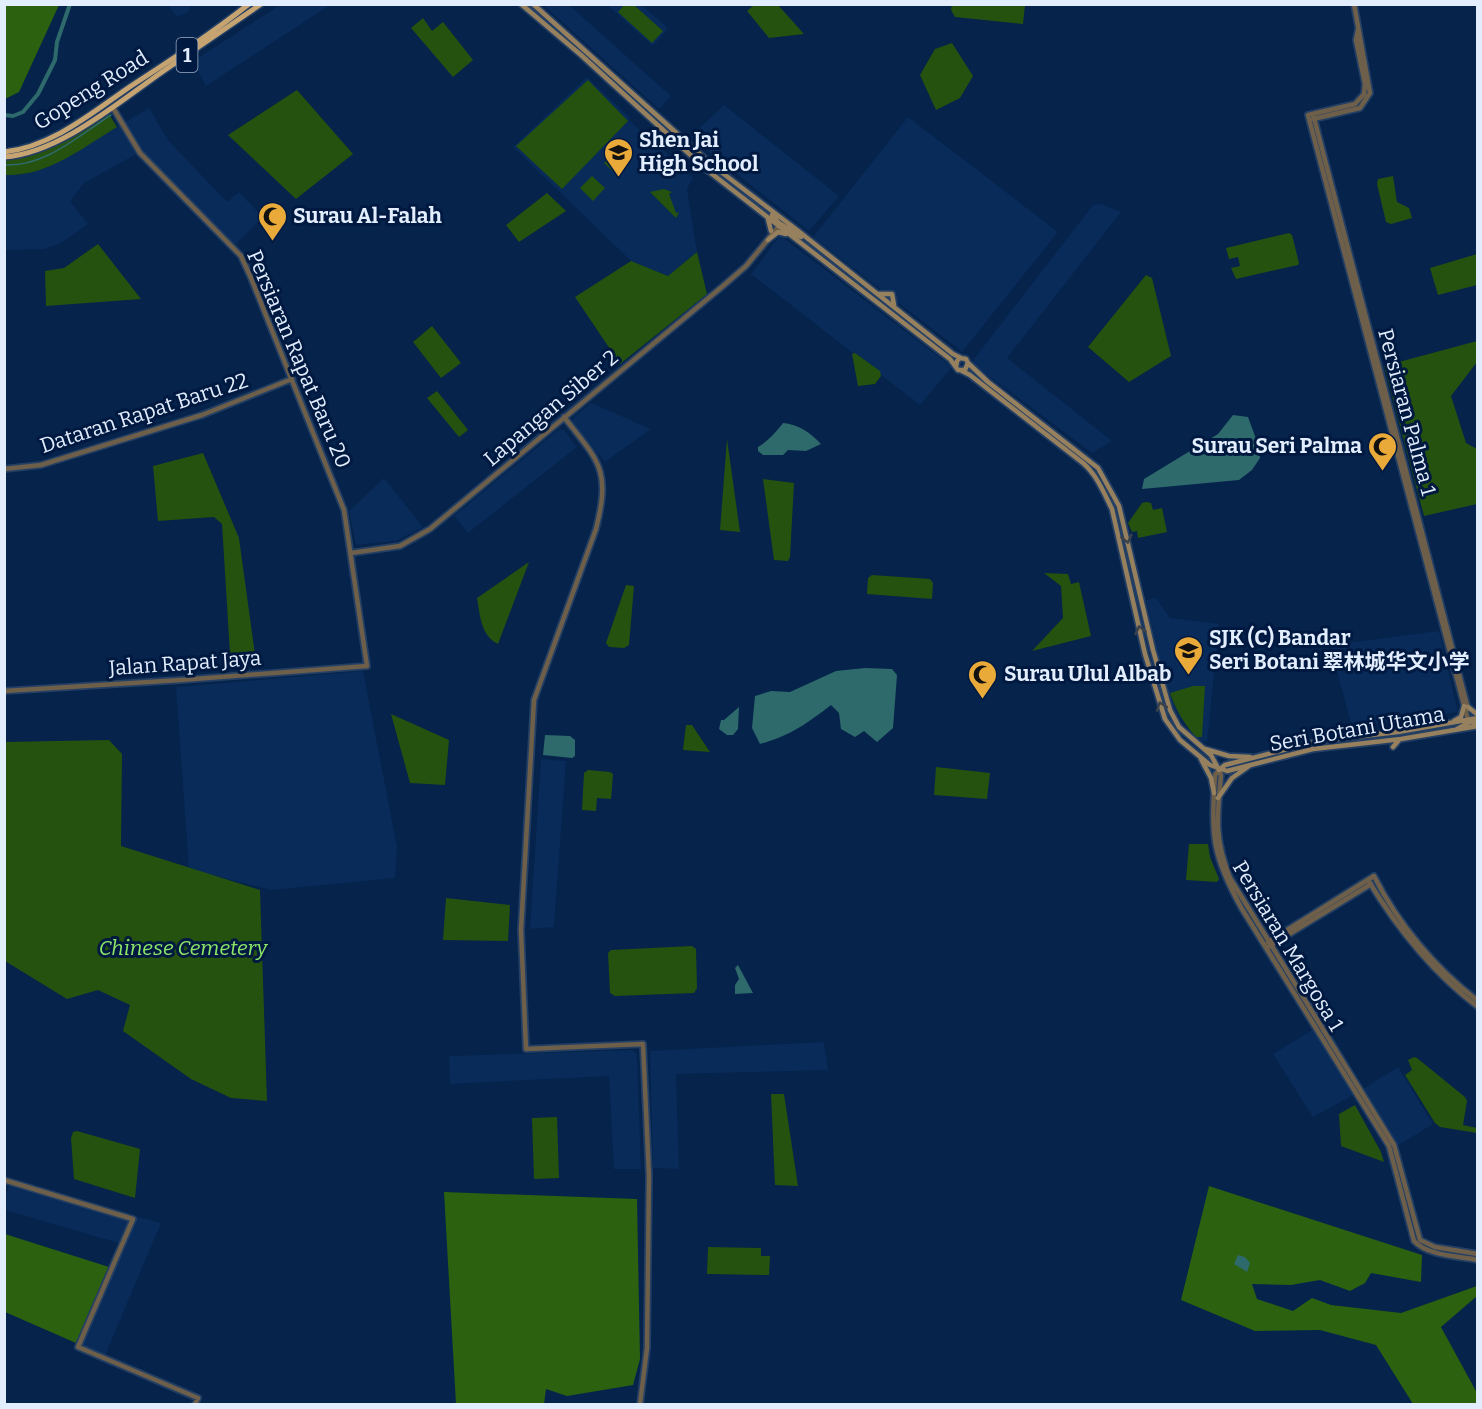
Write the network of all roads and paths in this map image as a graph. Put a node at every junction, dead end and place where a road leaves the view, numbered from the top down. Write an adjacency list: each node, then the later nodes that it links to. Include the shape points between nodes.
1 (249, 4): 7 (highway, Gopeng Road / 1)
2 (261, 4): 8 (highway, Gopeng Road / 1)
3 (521, 4): 6 (main road)
4 (533, 4): 6 (main road)
5 (1354, 4): 10 (street, via 1370,86 1368,98 1356,110)
6 (583, 53): 13 (main road); 14 (main road, via 708,170)
7 (122, 92): 8 (highway); 9 (highway, Gopeng Road / 1)
8 (113, 108): 9 (highway); 12 (highway, Gopeng Road / 1, via 45,146); 29 (street, Persiaran Rapat Baru 20, via 140,153 241,256)
9 (96, 110): 11 (highway, Gopeng Road / 1, via 45,140)
10 (1312, 117): 35 (street, Persiaran Palma 1); 35 (street, Persiaran Palma 1)
11 (4, 152)
12 (4, 157)
13 (747, 192): 15 (main road, via 777,218); 19 (main road)
14 (762, 212): 15 (main road); 16 (main road)
15 (778, 224): 16 (street, Lapangan Siber 2); 17 (street, Lapangan Siber 2); 18 (main road); 19 (main road)
16 (771, 231): 20 (street, Lapangan Siber 2)
17 (768, 240): 18 (main road, via 781,232); 20 (street, Lapangan Siber 2)
18 (799, 241): 24 (main road)
19 (816, 246): 21 (main road)
20 (754, 255): 30 (street, Lapangan Siber 2, via 723,286)
21 (879, 294): 22 (main road); 23 (main road, via 892,294)
22 (887, 300): 23 (main road); 24 (main road, via 885,305)
23 (895, 307): 25 (main road)
24 (893, 314): 27 (main road, via 950,358)
25 (962, 358): 26 (main road); 27 (main road)
26 (968, 363): 28 (main road); 43 (main road, one-way to 43, via 1098,468 1119,506 1170,710 1179,727)
27 (956, 367): 28 (main road)
28 (962, 371): 44 (main road, one-way to 28, via 1173,730 1161,708 1112,509 1102,488 1083,463)
29 (292, 379): 31 (street, Dataran Rapat Baru 22, via 202,416 41,465); 32 (street, Persiaran Rapat Baru 20, via 344,510)
30 (564, 417): 32 (street, Lapangan Siber 2, via 423,534 400,546); 58 (street, via 596,459 602,489 596,529 534,700 521,930 526,1049 643,1044 649,1176 647,1348)
31 (4, 469)
32 (351, 553): 33 (street, Persiaran Rapat Baru 20)
33 (367, 666): 34 (street, Jalan Rapat Jaya)
34 (4, 690)
35 (1466, 707): 36 (main road); 37 (street, Persiaran Palma 1); 38 (main road, via 1461,717)
36 (1478, 717): 37 (main road, Seri Botani Utama)
37 (1469, 721): 38 (main road, Seri Botani Utama); 39 (main road); 40 (main road)
38 (1449, 724): 45 (main road, Seri Botani Utama, via 1329,739)
39 (1478, 725): 40 (main road, Seri Botani Utama)
40 (1457, 729): 41 (main road, Seri Botani Utama)
41 (1401, 739): 42 (main road, Seri Botani Utama); 42 (main road, via 1391,747)
42 (1381, 741): 46 (main road, Seri Botani Utama, via 1312,749)
43 (1203, 748): 45 (main road, via 1229,756); 47 (main road, via 1215,759)
44 (1192, 750): 47 (main road); 48 (main road, via 1208,769)
45 (1256, 757): 47 (main road, Seri Botani Utama)
46 (1251, 764): 47 (main road, Seri Botani Utama); 49 (main road, via 1232,778)
47 (1219, 770): 48 (street, Persiaran Margosa 1); 49 (street, Persiaran Margosa 1)
48 (1214, 793): 51 (street, Persiaran Margosa 1, via 1212,832 1226,881)
49 (1218, 798): 51 (street, Persiaran Margosa 1, via 1217,835 1222,860)
50 (1372, 882): 51 (street); 52 (street, via 1415,940); 53 (street, via 1411,942 1456,991)
51 (1270, 943): 55 (street, Persiaran Margosa 1, via 1394,1145 1420,1240 1435,1247); 56 (street, Persiaran Margosa 1, via 1389,1146 1414,1241 1435,1252)
52 (1478, 1001)
53 (1478, 1007)
54 (4, 1180): 57 (street, via 133,1219 78,1347 198,1398)
55 (1478, 1254)
56 (1478, 1260)
57 (195, 1404)
58 (640, 1404)

